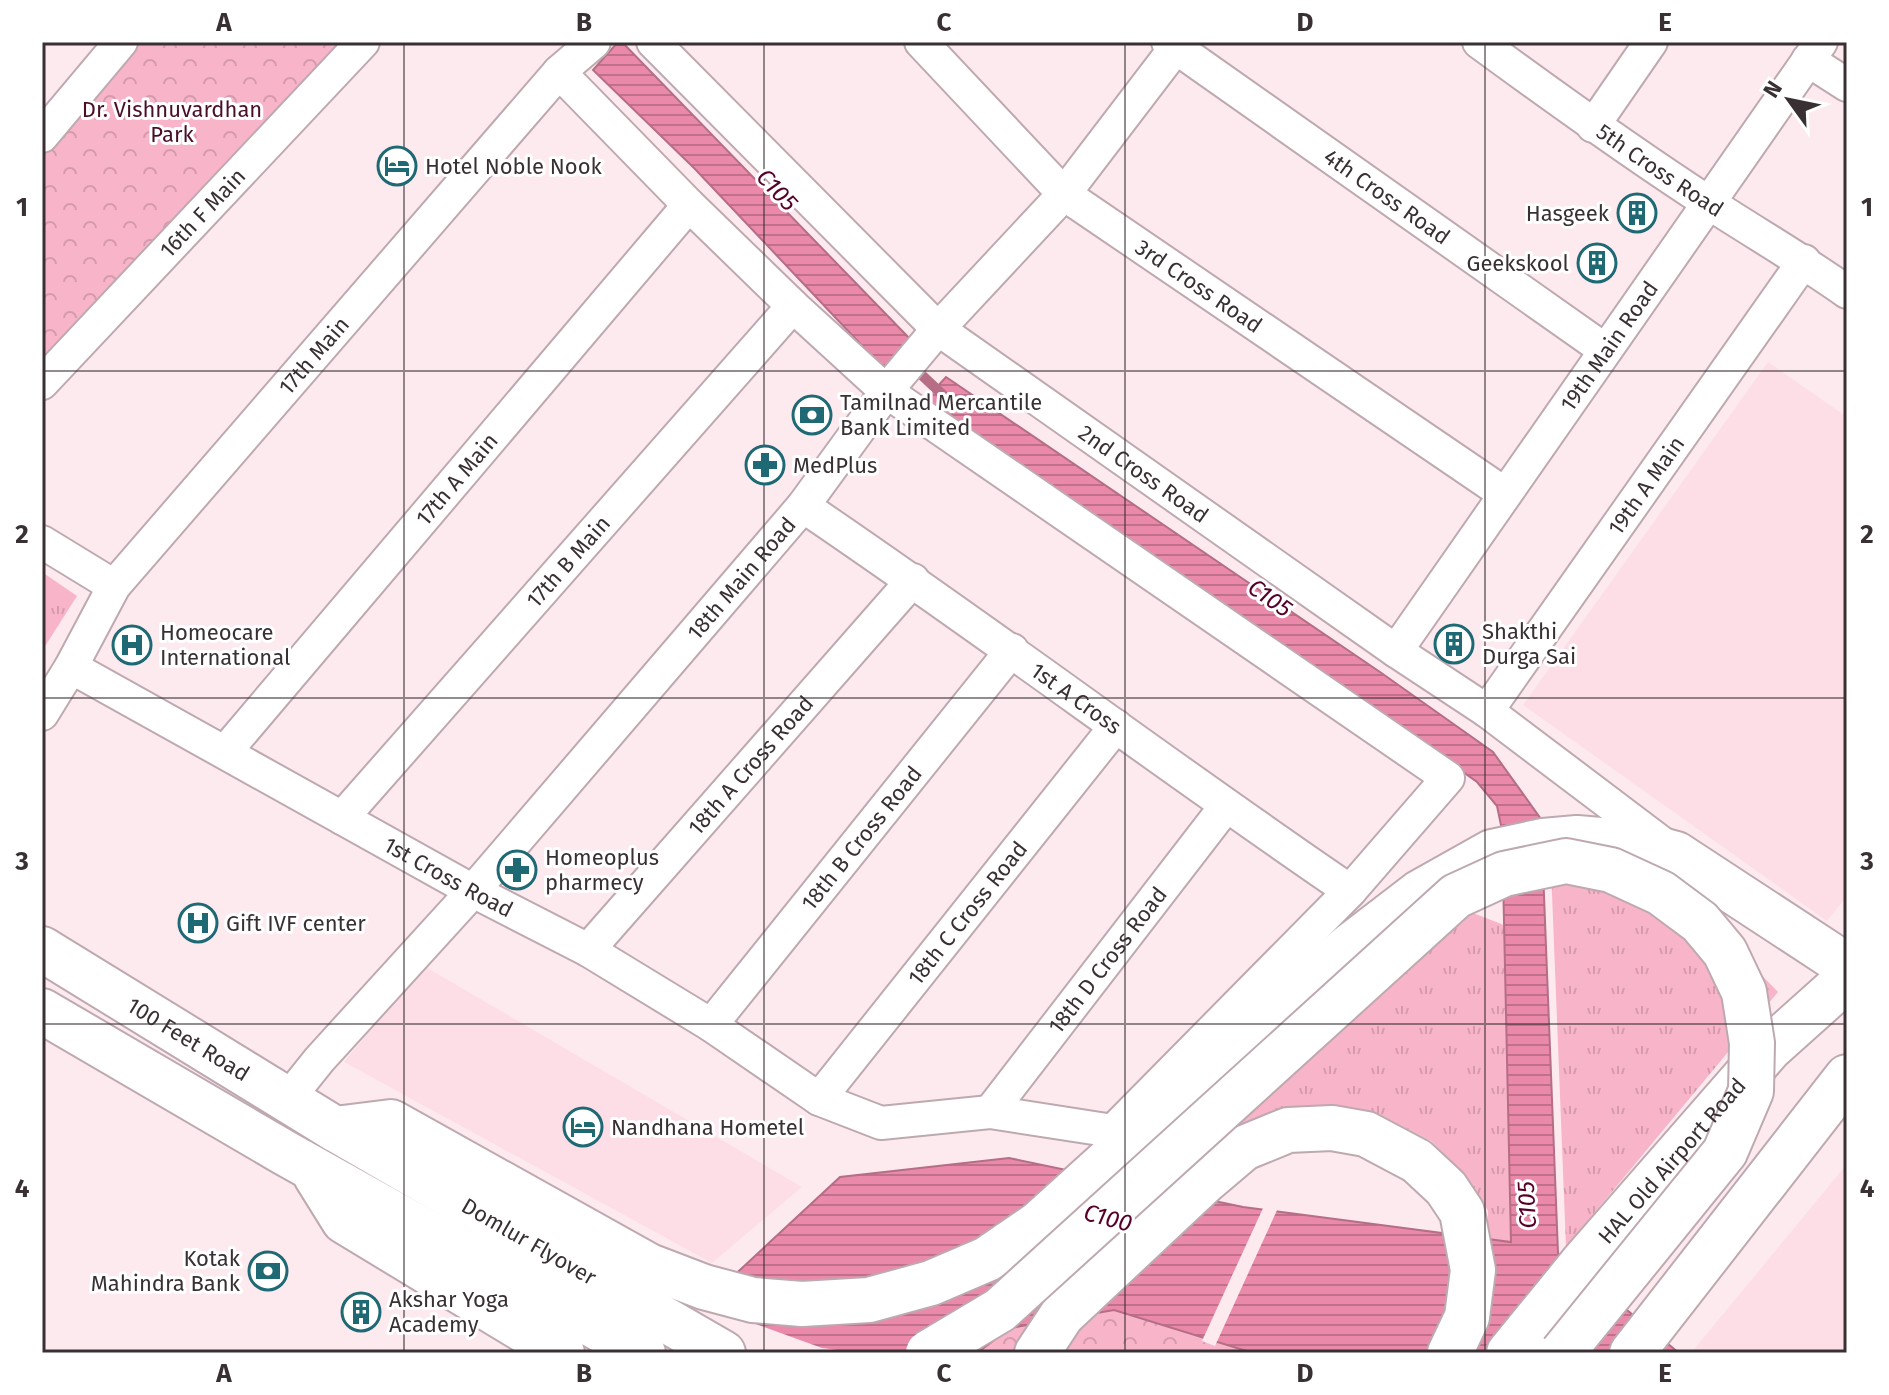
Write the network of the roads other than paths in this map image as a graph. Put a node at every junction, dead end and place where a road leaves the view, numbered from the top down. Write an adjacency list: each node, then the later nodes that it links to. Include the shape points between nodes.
1 (121, 42): 12 (street)
2 (363, 42): 21 (street, 16th F Main)
3 (653, 42): 19 (street, 2nd Cross Road)
4 (921, 42): 13 (street, 3rd Cross Road)
5 (1479, 42): 11 (street, 5th Cross Road)
6 (1651, 42): 11 (street)
7 (1174, 44): 13 (street, 18th Main Road); 20 (street, 4th Cross Road)
8 (1815, 51): 10 (street); 14 (street, 19th Main Road)
9 (576, 57): 15 (street); 27 (street, 17th Main)
10 (1847, 85)
11 (1593, 126): 14 (street, 5th Cross Road)
12 (42, 136)
13 (1064, 194): 19 (street, 18th Main Road); 23 (street, 3rd Cross Road)
14 (1710, 204): 16 (street, 5th Cross Road); 20 (street, 19th Main Road)
15 (689, 205): 18 (street); 34 (street, 17th A Main)
16 (1804, 261): 17 (street, 5th Cross Road); 31 (street, 19th A Main)
17 (1847, 292)
18 (793, 306): 22 (street); 36 (street, 17th B Main)
19 (933, 335): 22 (street, 18th Main Road); 29 (street, 2nd Cross Road)
20 (1605, 350): 23 (street, 19th Main Road)
21 (42, 383)
22 (889, 388): 24 (street, 18th Main Road); 39 (street, via 1448,778)
23 (1505, 494): 29 (street, 19th Main Road)
24 (803, 506): 26 (street, 1st A Cross); 38 (street, 18th Main Road)
25 (42, 542): 27 (street)
26 (913, 580): 28 (street, 1st A Cross); 41 (street, 18th A Cross Road)
27 (114, 586): 30 (street, 17th Main)
28 (1012, 650): 33 (street, 1st A Cross); 45 (street, 18th B Cross Road)
29 (1396, 651): 31 (street, 2nd Cross Road)
30 (71, 667): 32 (street, 17th Main); 34 (street, 1st Cross Road)
31 (1487, 711): 37 (street, 2nd Cross Road)
32 (42, 714)
33 (1116, 726): 35 (street, 1st A Cross); 47 (street, 18th C Cross Road)
34 (225, 752): 36 (street, 1st Cross Road)
35 (1226, 806): 39 (street, 1st A Cross); 49 (street, 18th D Cross Road)
36 (342, 818): 38 (street, 1st Cross Road)
37 (1676, 854): 42 (main road); 50 (main road, via 1635,843 1577,838 1492,852 1419,893 1350,946 1038,1224 987,1259 931,1283 869,1300 802,1304 753,1300 704,1287 649,1266 391,1122)
38 (473, 891): 41 (street, 1st Cross Road); 48 (street, 18th Main Road)
39 (1350, 891): 49 (street, 1st Cross Road, via 1113,1131)
40 (42, 949): 48 (main road, 100 Feet Road)
41 (588, 950): 45 (street, 1st Cross Road)
42 (1847, 966)
43 (1847, 979): 59 (main road, HAL Old Airport Road, via 1769,1049)
44 (42, 1011): 51 (main road)
45 (711, 1025): 47 (street, 1st Cross Road)
46 (1847, 1077): 53 (main road)
47 (819, 1099): 49 (street, 1st Cross Road, via 881,1123)
48 (287, 1100): 50 (main road, 100 Feet Road)
49 (990, 1112)
50 (335, 1129): 52 (main road, Domlur Flyover)
51 (310, 1167): 52 (main road, Domlur Flyover); 54 (main road, via 344,1221)
52 (639, 1335): 55 (main road, Domlur Flyover)
53 (1644, 1337)
54 (562, 1353)
55 (723, 1353)
56 (928, 1353): 60 (main road, bridge, via 1000,1310 1456,896 1504,874 1566,861 1611,870 1661,893 1700,922 1725,952 1744,992 1752,1043 1751,1091 1725,1152)
57 (1037, 1353): 58 (main road, via 1062,1315 1244,1148 1288,1130 1332,1128 1366,1134 1417,1161 1462,1212 1473,1270 1467,1317)
58 (1450, 1353)
59 (1509, 1353)
60 (1562, 1353)

